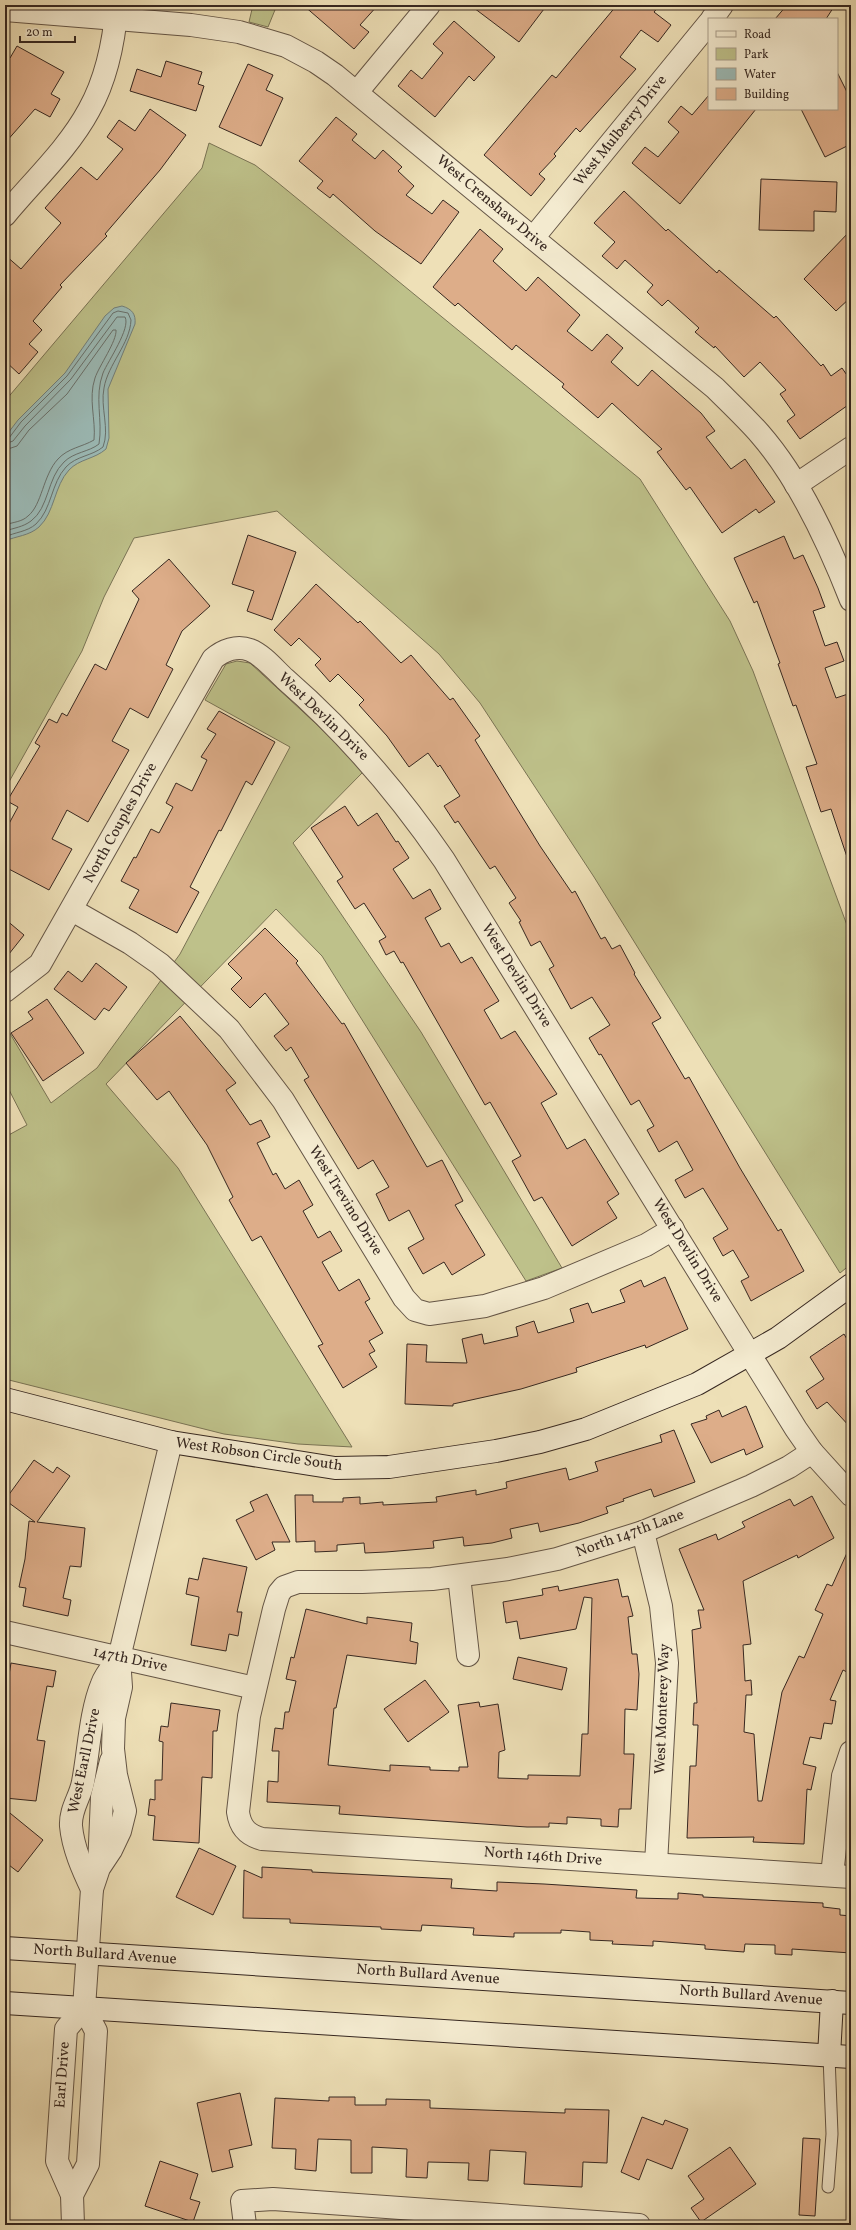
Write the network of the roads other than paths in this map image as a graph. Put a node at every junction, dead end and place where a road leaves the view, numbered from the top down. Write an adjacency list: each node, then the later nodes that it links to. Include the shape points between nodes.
1 (429, 5): 7 (street)
2 (722, 5): 5 (street)
3 (5, 10): 4 (street, West Crenshaw Drive)
4 (116, 12): 7 (street, West Crenshaw Drive, via 220,28 270,40 316,62); 8 (street, via 107,67 89,110 70,137)
5 (713, 18)
6 (708, 24): 9 (street, West Mulberry Drive)
7 (357, 92): 9 (street, West Crenshaw Drive)
8 (5, 215)
9 (534, 238): 11 (street, West Crenshaw Drive, via 715,388 760,435)
10 (851, 448): 11 (street)
11 (796, 485): 12 (street, West Crenshaw Drive, via 833,553)
12 (851, 600)
13 (228, 650): 14 (street, North Couples Drive, via 213,659); 16 (street, West Devlin Drive, via 241,648 260,657 327,718 400,799 444,860)
14 (72, 910): 15 (street, North Couples Drive, via 40,964); 16 (street, West Trevino Drive, via 130,943 160,964 229,1029 283,1100 404,1298 415,1310 434,1315 485,1306 544,1288 646,1245)
15 (5, 991)
16 (673, 1229): 18 (street, West Devlin Drive)
17 (851, 1285): 18 (street, West Robson Circle South, via 801,1322)
18 (751, 1354): 20 (street, West Robson Circle South, via 697,1384 586,1429 496,1452 389,1467 335,1468); 21 (street)
19 (5, 1399): 20 (street, West Robson Circle South)
20 (171, 1442): 27 (street, West Earll Drive)
21 (812, 1452): 22 (street); 23 (street, North 147th Lane, via 751,1486)
22 (851, 1495)
23 (643, 1532): 24 (street, North 147th Lane, via 557,1559); 32 (street, West Monterey Way, via 661,1606 667,1663)
24 (459, 1576): 26 (street); 28 (street, North 147th Lane, via 384,1582 307,1581 284,1587 275,1604)
25 (5, 1632): 27 (street, 147th Drive)
26 (468, 1655)
27 (119, 1658): 28 (street, 147th Drive); 30 (street, West Earll Drive, via 102,1683 90,1734); 31 (street, West Earll Drive, via 121,1687 114,1718 113,1749 116,1775)
28 (255, 1688): 32 (street, North 146th Drive, via 238,1797 241,1825 250,1834 262,1839)
29 (851, 1752): 33 (street, via 843,1776)
30 (83, 1783): 31 (lane); 34 (street, West Earll Drive, via 73,1809 71,1826 82,1868)
31 (112, 1787): 34 (street, West Earll Drive, via 124,1811 120,1831 99,1868)
32 (656, 1864): 33 (street, North 146th Drive)
33 (841, 1876)
34 (92, 1889): 36 (street, West Earll Drive)
35 (5, 1948): 36 (street, North Bullard Avenue)
36 (88, 1954): 37 (street, North Bullard Avenue); 39 (street, West Earll Drive)
37 (842, 2002): 40 (street)
38 (5, 2003): 39 (street)
39 (84, 2008): 40 (street); 43 (street, Earl Drive, via 96,2031 89,2149 88,2164); 43 (street, Earl Drive, via 66,2029 57,2161)
40 (829, 2056): 41 (street); 42 (lane, via 832,2134)
41 (851, 2057)
42 (828, 2187)
43 (72, 2195): 44 (street, Earl Drive)
44 (73, 2225)
45 (245, 2225): 46 (street, via 242,2201 273,2199)
46 (639, 2225)

